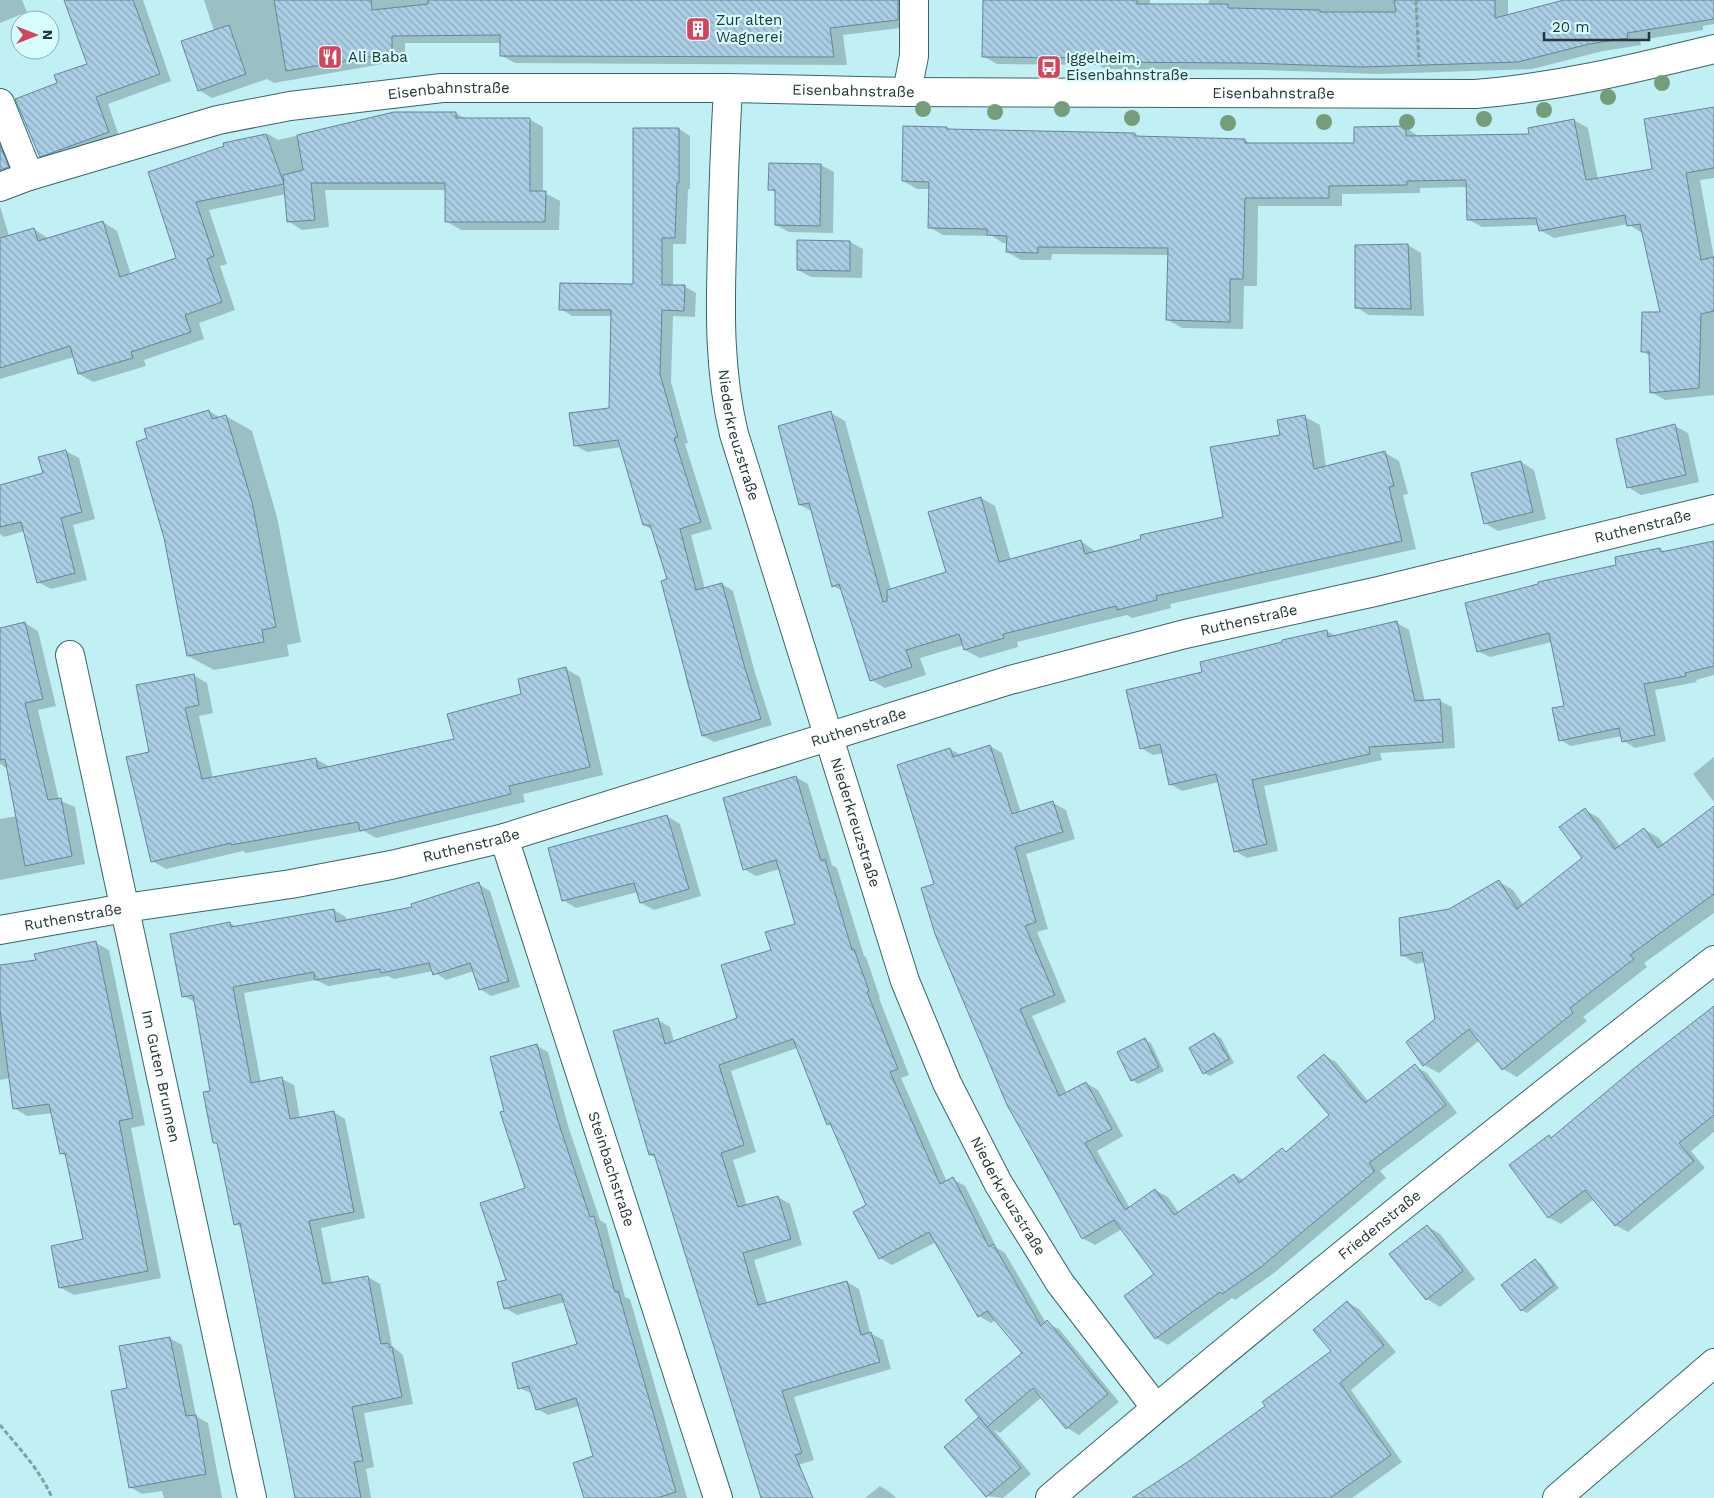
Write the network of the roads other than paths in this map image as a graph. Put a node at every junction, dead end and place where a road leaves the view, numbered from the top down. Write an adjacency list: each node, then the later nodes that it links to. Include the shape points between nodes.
1 (914, 0): 4 (street, via 914,56)
2 (1714, 49): 4 (street, Eisenbahnstraße, via 1602,76 1533,89 1476,94)
3 (728, 88): 4 (street, Eisenbahnstraße); 6 (street, Eisenbahnstraße, via 442,88 290,106 218,120); 10 (street, Niederkreuzstraße, via 720,315 726,401)
4 (906, 92)
5 (0, 103): 6 (street)
6 (29, 176): 7 (street, Eisenbahnstraße)
7 (0, 187)
8 (1714, 508): 10 (street, Ruthenstraße, via 1379,592 1185,634 1010,680)
9 (70, 654): 12 (street, Im Guten Brunnen)
10 (829, 736): 11 (street, Ruthenstraße); 16 (street, Niederkreuzstraße, via 905,981 948,1084 998,1183 1060,1283)
11 (504, 838): 12 (street, Ruthenstraße, via 391,865 300,882); 18 (street, Steinbachstraße)
12 (125, 908): 13 (street, Ruthenstraße); 17 (street, Im Guten Brunnen)
13 (0, 930)
14 (1714, 960): 16 (street, Friedenstraße, via 1506,1122)
15 (1714, 1364): 20 (street)
16 (1156, 1408): 19 (street, Friedenstraße)
17 (252, 1498)
18 (718, 1498)
19 (1050, 1498)
20 (1557, 1498)

